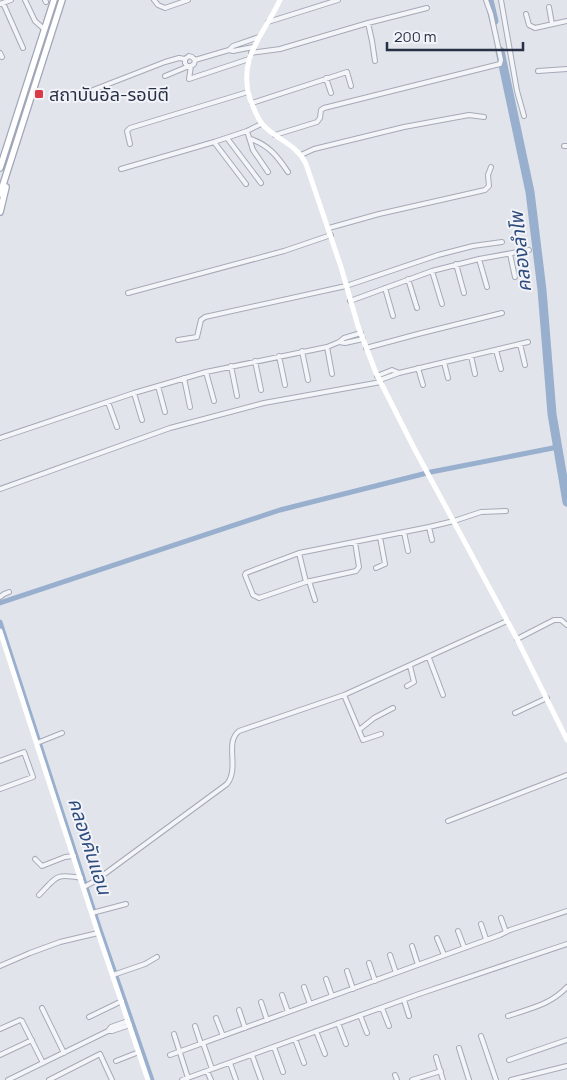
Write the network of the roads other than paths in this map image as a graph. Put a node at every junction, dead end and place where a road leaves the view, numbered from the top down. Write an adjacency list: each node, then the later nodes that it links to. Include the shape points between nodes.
1 (11, 0): 11 (street)
2 (25, 0): 19 (street, via 35,21)
3 (54, 0): 19 (main road)
4 (62, 0): 47 (main road)
5 (154, 0): 6 (street, via 165,8)
6 (188, 0)
7 (280, 0): 16 (street)
8 (338, 0): 16 (street)
9 (486, 0): 42 (street, via 500,64 324,108 317,122)
10 (501, 0): 38 (street)
11 (2, 3): 22 (street)
12 (549, 7): 18 (street)
13 (427, 8): 17 (street)
14 (526, 14): 18 (street, via 531,28)
15 (567, 21): 18 (street)
16 (268, 22): 20 (street)
17 (368, 23): 24 (street); 27 (street)
18 (552, 24)
19 (44, 29): 45 (main road)
20 (259, 37): 21 (street); 23 (street)
21 (253, 47): 23 (street); 24 (street)
22 (23, 48)
23 (229, 50): 26 (street)
24 (250, 56): 28 (street, via 189,79); 35 (street, via 246,74)
25 (185, 59): 26 (street, via 191,56); 28 (street); 34 (street, via 165,62)
26 (195, 60): 28 (street)
27 (375, 61)
28 (190, 66): 31 (street)
29 (567, 69): 30 (street)
30 (538, 71)
31 (165, 76)
32 (326, 78): 33 (street, via 347,72); 36 (street); 37 (street)
33 (351, 86)
34 (93, 90)
35 (248, 92): 37 (street); 48 (street, via 130,128 127,131)
36 (331, 93)
37 (252, 103): 40 (street)
38 (524, 116)
39 (484, 117): 49 (street, via 469,115 404,127)
40 (261, 124): 41 (street); 42 (street)
41 (247, 131): 43 (street); 44 (street)
42 (274, 135): 49 (street)
43 (227, 138): 46 (street); 56 (street)
44 (250, 139): 54 (street, via 253,150); 55 (street, via 269,148)
45 (9, 141): 50 (main road); 52 (main road)
46 (214, 142): 53 (street); 57 (street)
47 (16, 144): 58 (main road); 59 (main road)
48 (130, 144)
49 (301, 155): 60 (street)
50 (0, 158)
51 (491, 167): 60 (street, via 489,186 485,190)
52 (0, 168)
53 (122, 169)
54 (268, 172)
55 (288, 172)
56 (261, 183)
57 (246, 184)
58 (0, 194)
59 (0, 212)
60 (329, 228): 61 (street)
61 (331, 235): 70 (street); 74 (street)
62 (502, 242): 70 (street, via 438,255)
63 (529, 250): 64 (street)
64 (510, 254): 65 (street); 68 (street)
65 (480, 259): 66 (street); 71 (street)
66 (456, 264): 67 (street); 73 (street)
67 (432, 271): 69 (street); 76 (street)
68 (515, 277)
69 (408, 280): 72 (street); 77 (street)
70 (346, 286): 75 (street); 81 (street, via 205,317 201,320 197,337)
71 (487, 287)
72 (385, 288): 75 (street); 79 (street)
73 (464, 293)
74 (128, 294)
75 (350, 300): 80 (street)
76 (442, 304)
77 (417, 308)
78 (502, 313): 85 (street)
79 (393, 316)
80 (362, 336): 84 (street, via 344,338); 85 (street)
81 (178, 340)
82 (528, 342): 83 (street)
83 (520, 344): 86 (street); 92 (street)
84 (327, 346): 87 (street); 97 (street)
85 (366, 348): 101 (street)
86 (496, 350): 89 (street); 95 (street)
87 (302, 351): 88 (street); 102 (street)
88 (279, 356): 90 (street); 103 (street)
89 (471, 356): 91 (street); 98 (street)
90 (255, 361): 93 (street); 106 (street)
91 (444, 362): 94 (street); 100 (street)
92 (525, 365)
93 (231, 366): 96 (street); 108 (street)
94 (418, 368): 101 (street, via 399,372 392,370); 104 (street)
95 (500, 369)
96 (206, 372): 99 (street); 109 (street)
97 (332, 374)
98 (475, 374)
99 (184, 378): 105 (street); 111 (street)
100 (448, 378)
101 (379, 379): 116 (street, via 264,403 170,428); 118 (street)
102 (308, 380)
103 (285, 385)
104 (423, 385)
105 (158, 386): 107 (street); 112 (street)
106 (261, 390)
107 (134, 393): 110 (street); 113 (street)
108 (237, 396)
109 (214, 401)
110 (108, 402): 114 (street); 115 (street)
111 (190, 407)
112 (165, 412)
113 (142, 420)
114 (117, 427)
115 (0, 438)
116 (0, 489)
117 (506, 511): 118 (street, via 481,512)
118 (454, 521): 119 (street); 131 (street)
119 (429, 527): 120 (street); 122 (street)
120 (404, 532): 121 (street); 124 (street)
121 (380, 537): 123 (street); 126 (street, via 385,564)
122 (432, 540)
123 (355, 542): 125 (street); 127 (street, via 359,569)
124 (408, 551)
125 (299, 553): 127 (street); 127 (street, via 245,575 253,595 259,598)
126 (376, 568)
127 (308, 582): 130 (street)
128 (9, 592): 129 (street)
129 (1, 597)
130 (315, 600)
131 (507, 621): 134 (street); 135 (street)
132 (567, 625): 134 (street, via 561,620 554,620)
133 (0, 630): 147 (street)
134 (517, 639): 140 (street)
135 (429, 658): 136 (street); 139 (street)
136 (410, 666): 137 (street, via 414,682); 138 (street)
137 (407, 686)
138 (344, 695): 143 (street); 155 (street, via 239,731 232,741 233,774 227,784)
139 (443, 695)
140 (547, 698): 142 (street); 146 (street)
141 (393, 708): 143 (street)
142 (515, 713)
143 (359, 730): 145 (street, via 363,740)
144 (62, 733): 147 (street)
145 (381, 734)
146 (567, 740)
147 (38, 743): 152 (street)
148 (0, 761): 150 (street, via 24,752 33,776)
149 (567, 776): 151 (street)
150 (0, 789)
151 (448, 821)
152 (74, 856): 153 (street, via 42,866); 154 (street)
153 (35, 859)
154 (81, 878): 155 (street); 156 (street, via 58,876)
155 (85, 887): 159 (street)
156 (39, 895)
157 (126, 904): 159 (street)
158 (567, 911): 163 (street)
159 (93, 913): 164 (street)
160 (501, 918): 163 (street)
161 (481, 924): 166 (street)
162 (458, 931): 169 (street)
163 (506, 932): 166 (street)
164 (98, 933): 175 (street, via 30,952); 178 (street)
165 (437, 938): 171 (street)
166 (486, 940): 169 (street)
167 (567, 944): 186 (street)
168 (412, 946): 174 (street)
169 (464, 947): 171 (street)
170 (390, 955): 177 (street)
171 (444, 955): 174 (street)
172 (158, 957): 178 (street)
173 (369, 963): 180 (street)
174 (418, 965): 177 (street)
175 (0, 966)
176 (347, 971): 183 (street)
177 (396, 973): 180 (street)
178 (114, 975): 187 (street)
179 (326, 980): 185 (street)
180 (375, 981): 183 (street)
181 (304, 987): 189 (street)
182 (567, 987): 196 (street, via 547,1003)
183 (353, 988): 185 (street)
184 (282, 995): 193 (street)
185 (332, 996): 189 (street)
186 (404, 1000): 191 (street); 195 (street)
187 (122, 1001): 197 (street); 200 (street)
188 (261, 1002): 199 (street)
189 (310, 1004): 193 (street)
190 (42, 1008): 220 (street)
191 (382, 1008): 194 (street); 203 (street)
192 (239, 1010): 204 (street)
193 (288, 1012): 199 (street)
194 (360, 1015): 201 (street); 208 (street)
195 (409, 1016)
196 (508, 1016)
197 (89, 1017)
198 (216, 1018): 209 (street)
199 (267, 1020): 204 (street)
200 (130, 1023): 218 (street); 220 (street, via 111,1027)
201 (338, 1023): 206 (street); 215 (street)
202 (195, 1026): 214 (street)
203 (389, 1026)
204 (245, 1028): 209 (street)
205 (0, 1030): 212 (street, via 20,1020)
206 (316, 1031): 211 (street); 221 (street)
207 (174, 1034): 219 (street)
208 (367, 1034)
209 (223, 1036): 214 (street)
210 (481, 1036): 248 (street)
211 (295, 1039): 216 (street); 230 (street)
212 (32, 1040): 222 (street); 228 (street)
213 (567, 1040): 226 (street)
214 (202, 1044): 219 (street); 232 (street)
215 (346, 1044)
216 (274, 1047): 224 (street); 234 (street)
217 (459, 1048): 247 (street)
218 (139, 1052): 227 (street); 240 (street)
219 (180, 1052): 223 (street); 237 (street)
220 (64, 1053): 228 (street)
221 (325, 1054)
222 (0, 1055)
223 (170, 1055)
224 (252, 1055): 229 (street); 243 (street)
225 (436, 1057): 233 (street)
226 (509, 1060)
227 (116, 1061)
228 (43, 1063): 236 (street)
229 (230, 1063): 232 (street); 242 (street)
230 (304, 1063)
231 (567, 1066): 249 (street)
232 (210, 1070): 237 (street); 241 (street)
233 (441, 1071): 245 (street); 246 (street)
234 (282, 1072)
235 (395, 1075): 244 (street)
236 (11, 1079)
237 (185, 1079)
238 (49, 1080): 239 (street, via 100,1054)
239 (112, 1080)
240 (148, 1080)
241 (211, 1080)
242 (236, 1080)
243 (261, 1080)
244 (397, 1080)
245 (412, 1080)
246 (443, 1080)
247 (469, 1080)
248 (496, 1080)
249 (510, 1080)

